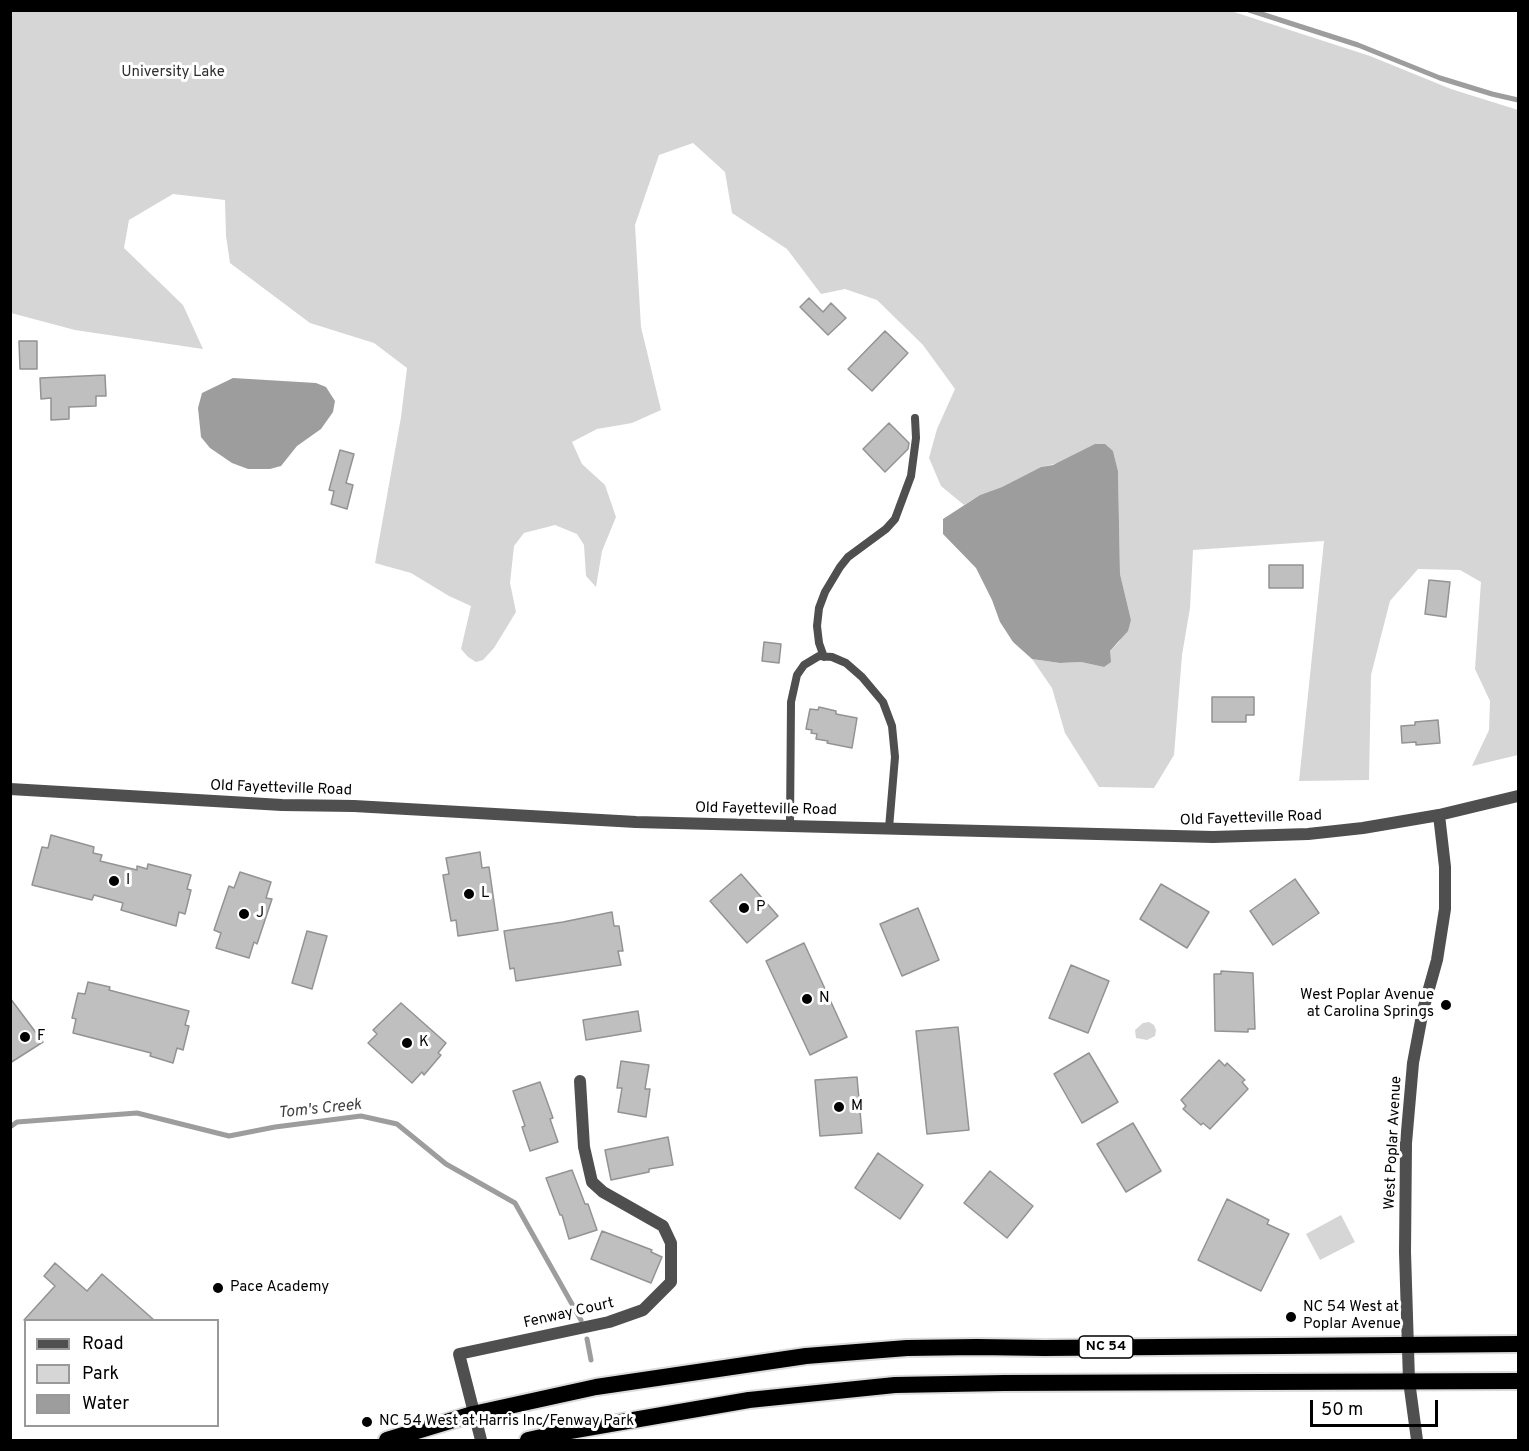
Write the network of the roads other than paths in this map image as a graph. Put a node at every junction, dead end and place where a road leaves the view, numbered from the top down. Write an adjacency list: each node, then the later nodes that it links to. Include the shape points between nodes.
1 (915, 418): 2 (lane, via 911,476 895,519 848,557 825,592 817,626)
2 (824, 657): 6 (lane, via 804,664 797,675 791,702); 7 (lane, via 846,663 883,702 892,726 894,757)
3 (10, 789): 6 (street, Old Fayetteville Road, via 282,805)
4 (1518, 796): 5 (street, Old Fayetteville Road)
5 (1439, 815): 7 (street, Old Fayetteville Road, via 1352,829 1262,837); 10 (street, West Poplar Avenue, via 1445,909 1413,1064 1406,1143)
6 (790, 826): 7 (street, Old Fayetteville Road)
7 (889, 828)
8 (580, 1081): 13 (street, Fenway Court, via 584,1147 592,1182 663,1226 671,1244 671,1282 643,1310 609,1322 459,1354)
9 (1518, 1344): 10 (highway, NC 54)
10 (1407, 1345): 11 (street, West Poplar Avenue); 13 (highway, NC 54, via 907,1348 806,1356 691,1372 596,1387)
11 (1409, 1381): 12 (highway); 16 (highway, via 895,1385 749,1400); 17 (street, West Poplar Avenue)
12 (1518, 1381)
13 (473, 1414): 14 (highway, NC 54); 15 (street)
14 (387, 1440)
15 (481, 1440)
16 (528, 1440)
17 (1417, 1440)

